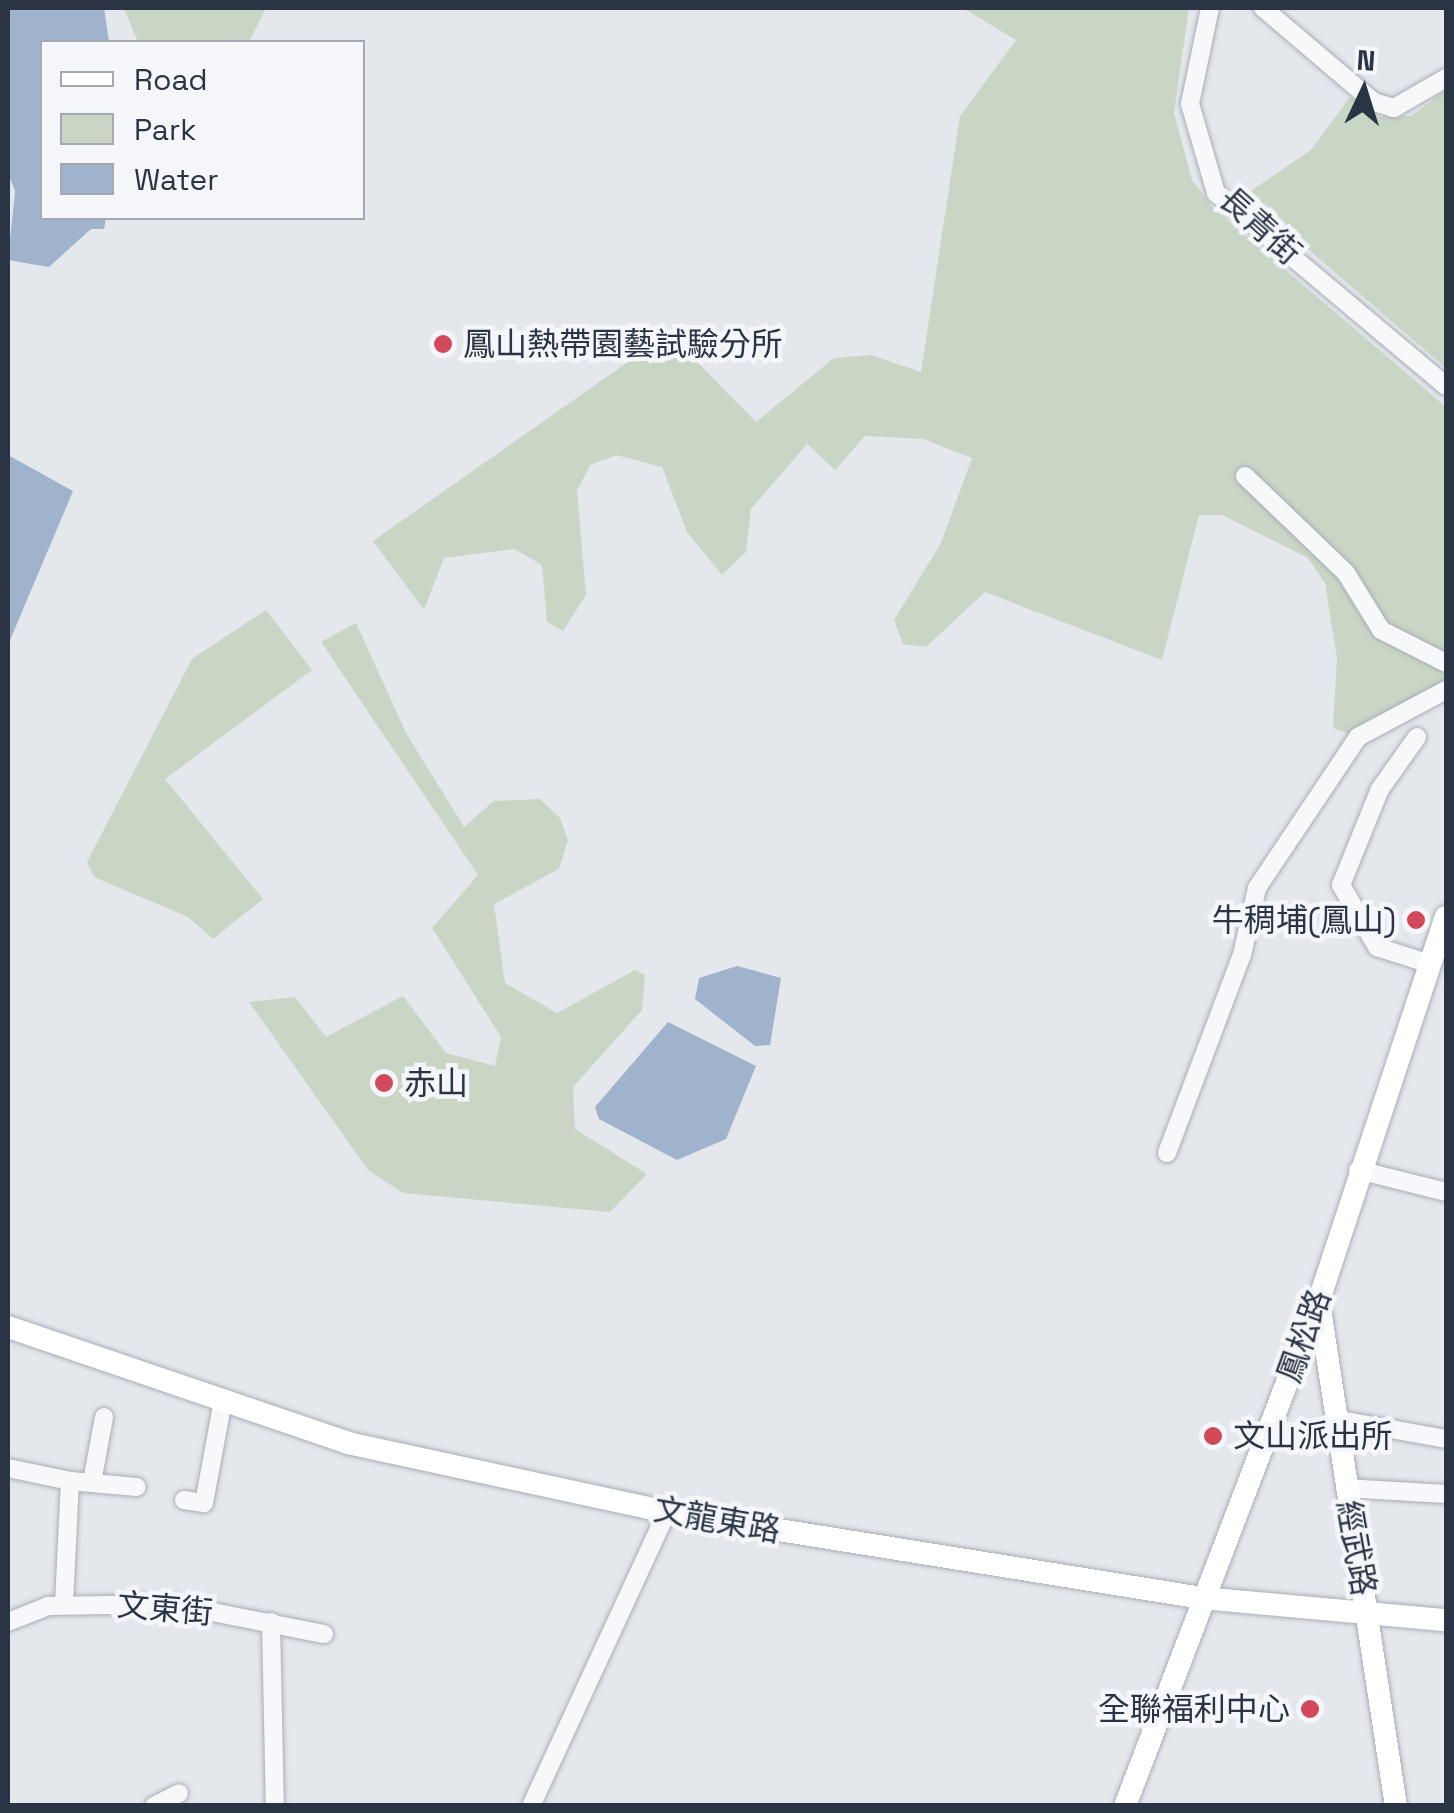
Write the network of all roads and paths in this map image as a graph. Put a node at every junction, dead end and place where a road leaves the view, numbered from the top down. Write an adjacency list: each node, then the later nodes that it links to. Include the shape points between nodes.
1 (1210, 8): 4 (street, 長青街, via 1190,104 1216,193)
2 (1263, 8): 3 (street, via 1374,102 1394,108)
3 (1446, 78)
4 (1446, 386)
5 (1245, 476): 6 (street, via 1346,573 1380,630)
6 (1446, 663)
7 (1446, 690): 11 (street, via 1358,737 1258,888)
8 (1417, 736): 10 (street, via 1380,789 1341,885 1376,947)
9 (1446, 916): 10 (street, 鳳松路)
10 (1430, 964): 12 (street, 鳳松路)
11 (1166, 1153)
12 (1358, 1170): 13 (street); 14 (street, 鳳松路)
13 (1446, 1192)
14 (1322, 1291): 20 (street, 經武路); 30 (street, 鳳松路)
15 (8, 1327): 17 (street, 文龍東路)
16 (8, 1336): 17 (street)
17 (49, 1342): 18 (street, 文龍東路)
18 (222, 1406): 28 (street, via 204,1503); 29 (street, 文龍東路)
19 (104, 1417): 24 (street)
20 (1334, 1419): 21 (street); 26 (street, 經武路)
21 (1446, 1439)
22 (8, 1468): 23 (street)
23 (70, 1481): 24 (street); 31 (street)
24 (92, 1482): 25 (street)
25 (137, 1487)
26 (1346, 1488): 27 (street); 32 (street, 經武路)
27 (1446, 1494)
28 (184, 1500)
29 (666, 1512): 30 (street, 文龍東路); 40 (street)
30 (1202, 1598): 32 (street, 文龍東路); 41 (street, 鳳松路)
31 (64, 1605): 34 (street, 文東街, via 172,1604); 35 (street, 文東街)
32 (1367, 1616): 33 (street, 文龍東路); 42 (street, 經武路)
33 (1446, 1620)
34 (271, 1622): 36 (street, 文東街); 39 (street)
35 (8, 1624)
36 (324, 1634)
37 (180, 1793): 38 (street)
38 (154, 1806)
39 (275, 1806)
40 (531, 1806)
41 (1125, 1806)
42 (1396, 1806)

